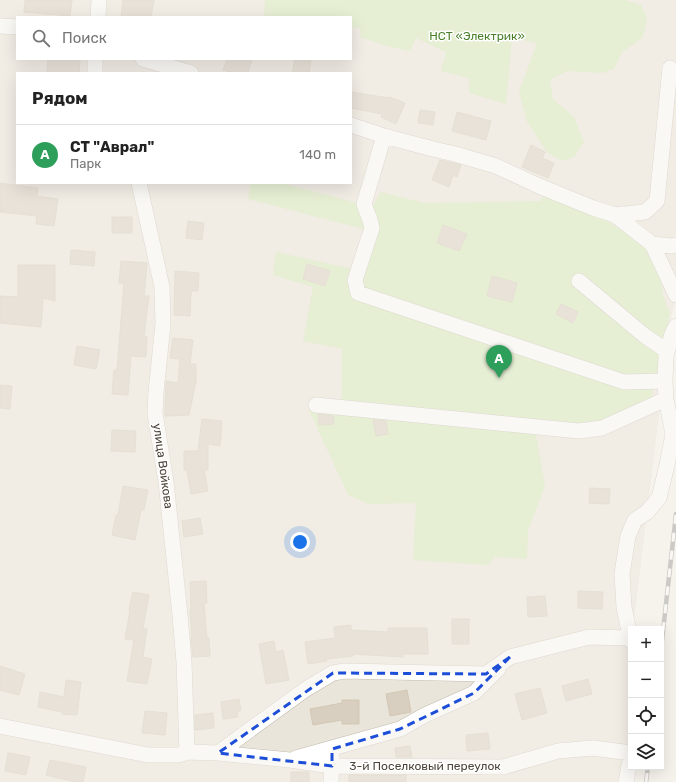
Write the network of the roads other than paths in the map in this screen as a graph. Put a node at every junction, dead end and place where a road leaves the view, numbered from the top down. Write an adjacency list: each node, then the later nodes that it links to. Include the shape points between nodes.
1 (99, 0): 2 (street)
2 (98, 16)
3 (0, 26): 4 (street)
4 (16, 27)
5 (95, 60): 8 (street)
6 (146, 60): 9 (street)
7 (670, 68): 13 (street, via 657,201 645,212)
8 (95, 72)
9 (187, 72)
10 (352, 125): 11 (street)
11 (384, 136): 13 (street, via 496,166 539,186); 20 (street, via 364,204 372,228 355,280 358,293 624,382)
12 (140, 184): 28 (street, улица Войкова, via 162,287 156,413 180,615)
13 (615, 215): 14 (street)
14 (652, 244): 15 (street); 17 (street)
15 (676, 245)
16 (579, 281): 19 (street)
17 (676, 295)
18 (676, 326): 19 (street)
19 (667, 351): 20 (street)
20 (664, 381): 21 (street)
21 (666, 399): 22 (street, via 602,428 580,431); 23 (street, via 673,434 659,498 647,512 635,520 628,536 622,574)
22 (316, 405)
23 (628, 626)
24 (628, 640): 25 (street, via 589,637)
25 (510, 657): 27 (street, 3-й Поселковый переулок, via 474,693 400,729); 29 (street, via 486,674 345,671 333,673 306,689)
26 (0, 726): 28 (street, 3-й Поселковый переулок, via 148,754 179,755)
27 (332, 749): 31 (street, 3-й Поселковый переулок); 32 (street)
28 (187, 752): 29 (street, 3-й Поселковый переулок)
29 (218, 753): 31 (street, 3-й Поселковый переулок)
30 (628, 754): 32 (street, 3-й Поселковый переулок, via 592,748 558,752 503,767)
31 (290, 760): 32 (street, 3-й Поселковый переулок)
32 (332, 766): 34 (street)
33 (628, 770): 35 (street)
34 (331, 782)
35 (626, 782)

